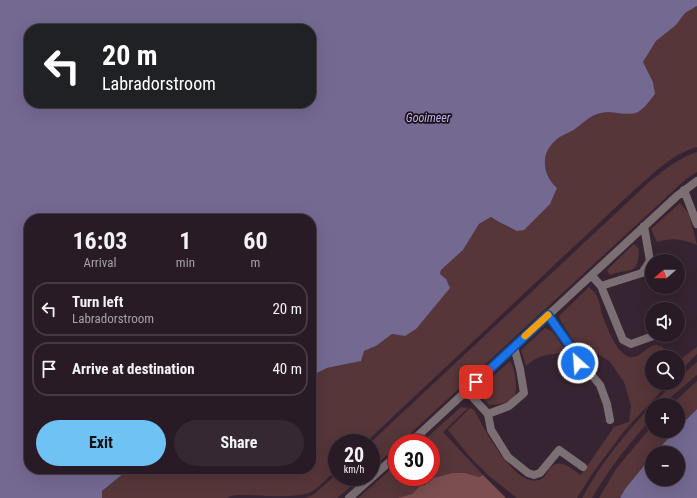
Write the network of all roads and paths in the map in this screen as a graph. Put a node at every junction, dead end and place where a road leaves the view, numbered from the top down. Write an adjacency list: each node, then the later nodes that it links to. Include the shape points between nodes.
1 (697, 181): 2 (street)
2 (684, 190): 3 (street); 4 (street)
3 (697, 224)
4 (644, 226): 5 (street); 6 (street, via 650,261 642,273)
5 (592, 276): 6 (street); 7 (street)
6 (601, 286): 8 (street, via 623,340 631,344)
7 (548, 315): 9 (street); 12 (street, via 577,356 578,363 600,385)
8 (645, 339)
9 (514, 347): 10 (street); 11 (street, via 524,393 509,406)
10 (467, 391): 11 (street); 13 (street)
11 (488, 414): 15 (street, via 491,430 508,457 528,473 540,474 559,450)
12 (610, 420)
13 (420, 434)
14 (388, 463): 16 (street)
15 (583, 467)
16 (349, 498)

